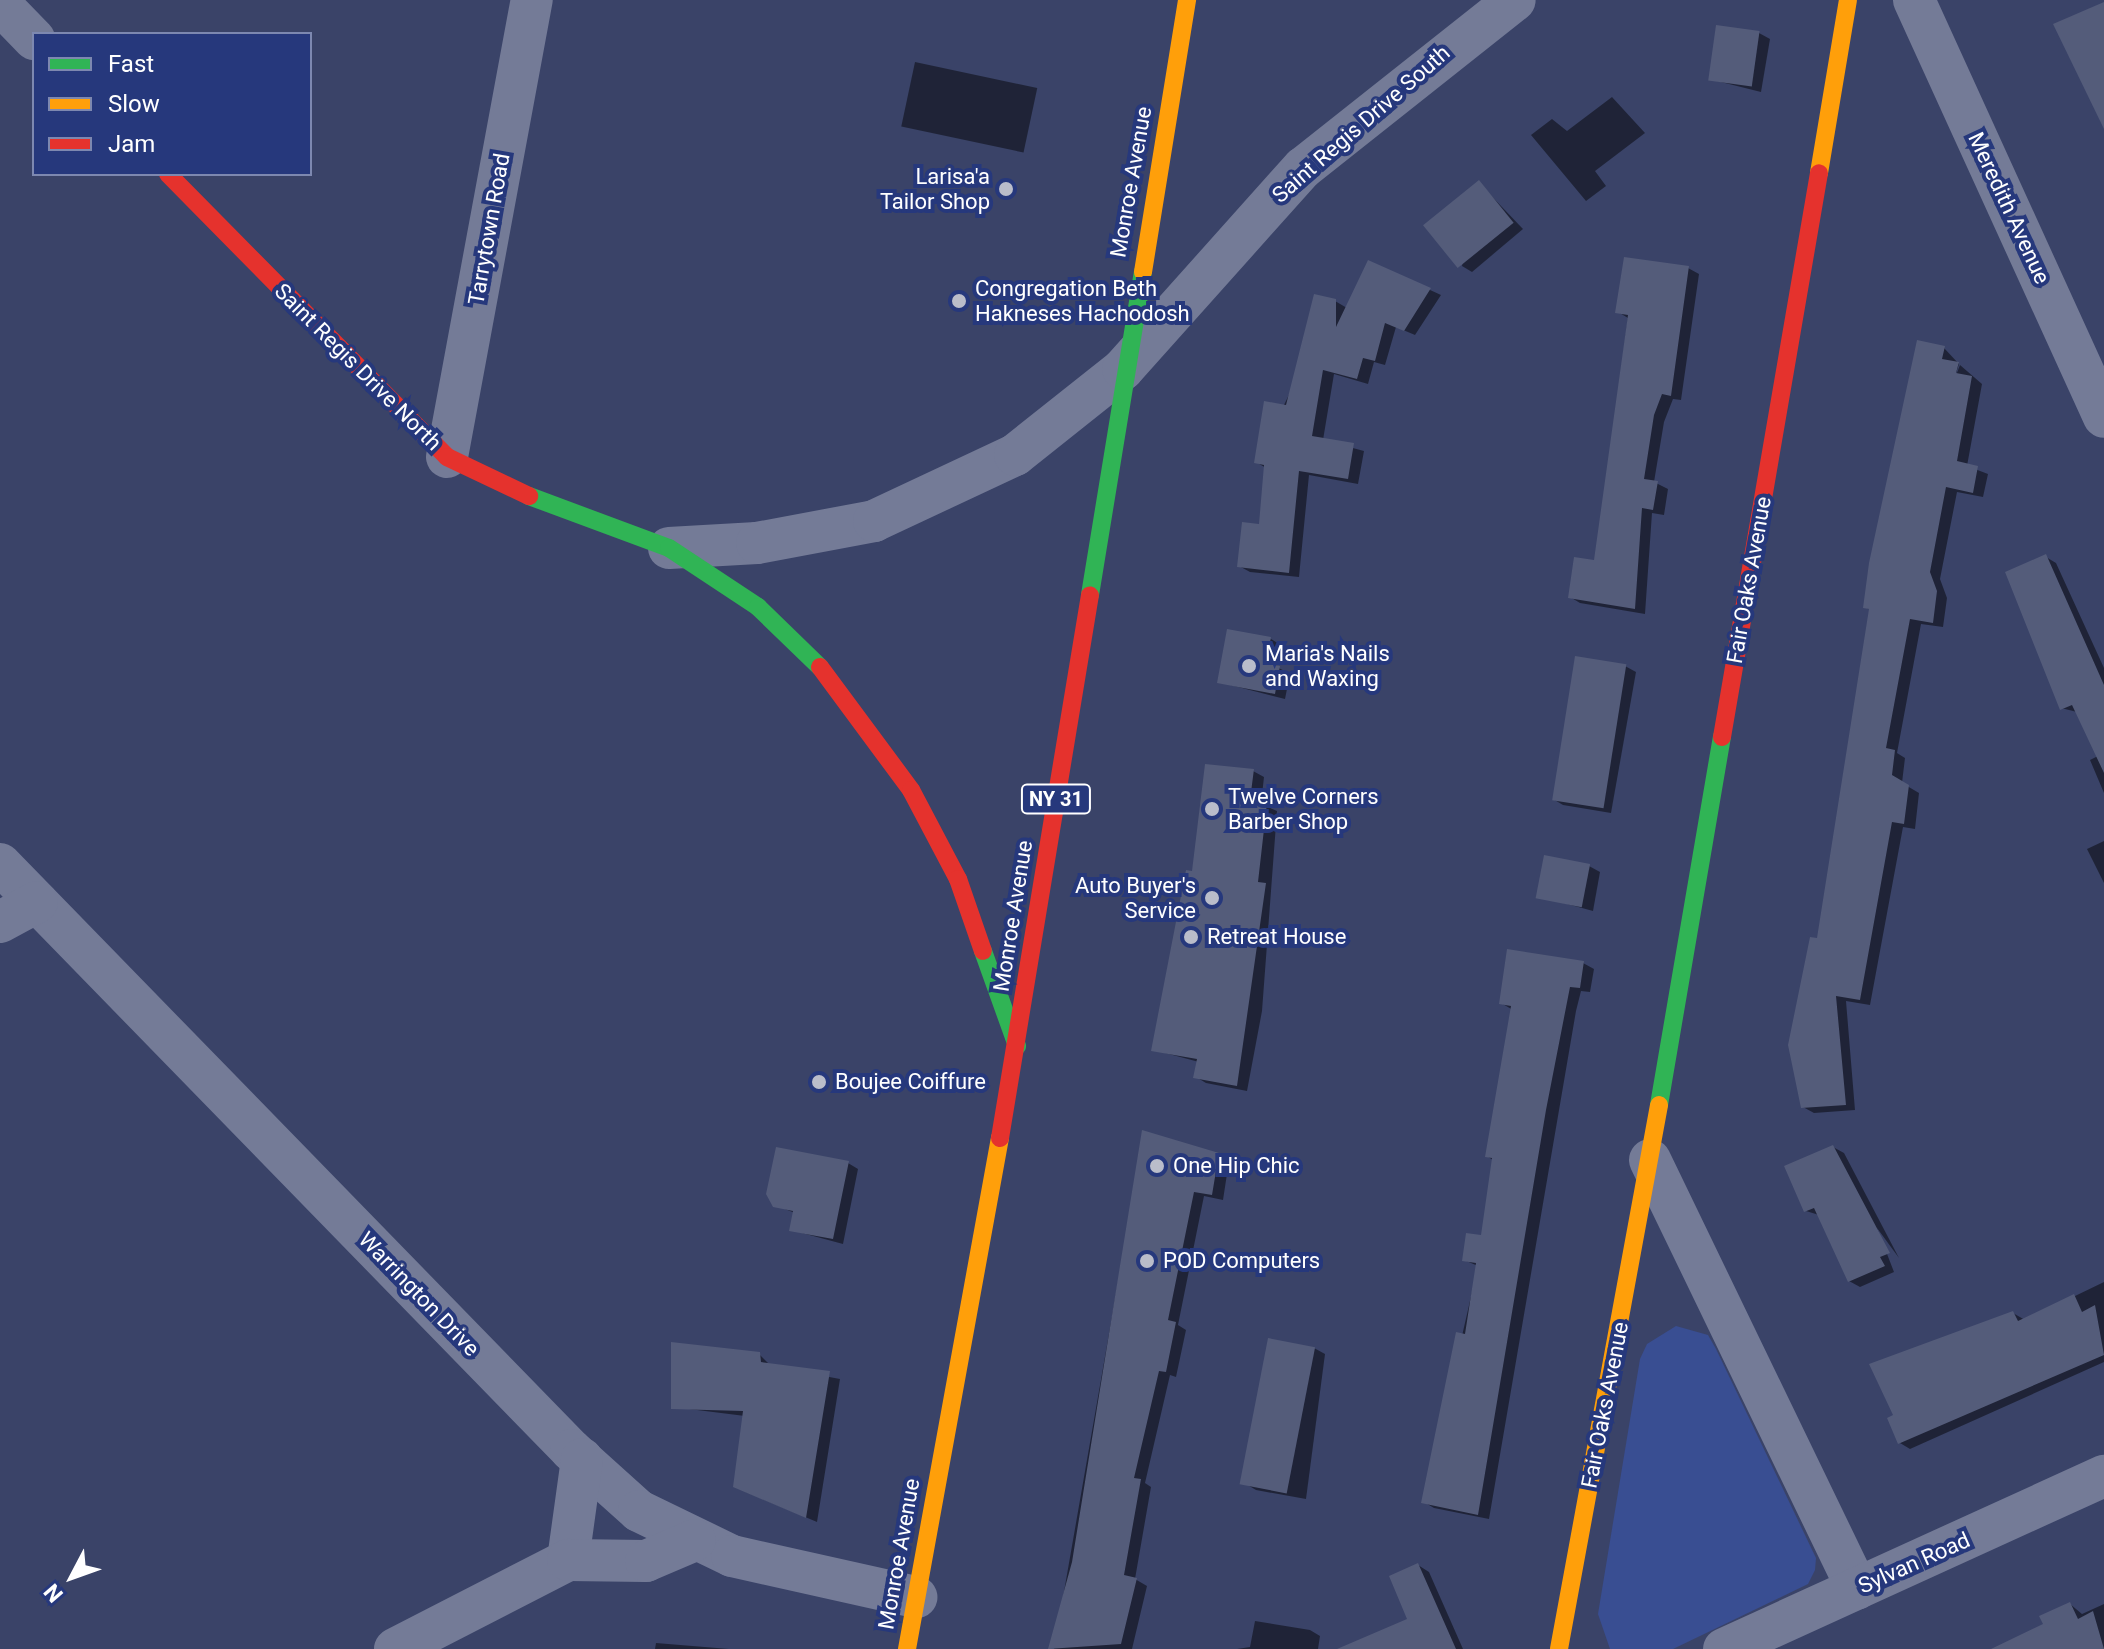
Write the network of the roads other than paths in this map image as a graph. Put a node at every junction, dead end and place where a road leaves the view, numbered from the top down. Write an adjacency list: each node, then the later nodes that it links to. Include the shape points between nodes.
1 (532, 0): 11 (street, Tarrytown Road)
2 (1187, 0): 9 (street, Monroe Avenue / NY 31)
3 (1515, 0): 9 (street, Saint Regis Drive South, via 1303,168)
4 (1848, 0): 17 (street, Fair Oaks Avenue)
5 (1914, 0): 10 (street, Meredith Avenue)
6 (0, 4): 7 (street)
7 (32, 37)
8 (170, 176): 11 (street, Saint Regis Drive North)
9 (1123, 369): 12 (street, Saint Regis Drive North, via 1058,425 947,493 836,531); 16 (street, Monroe Avenue / NY 31)
10 (2104, 417)
11 (447, 457): 12 (street, Saint Regis Drive North, via 572,516)
12 (669, 548): 16 (street, Saint Regis Drive North, via 758,607 862,718 958,879)
13 (0, 864): 14 (street, Warrington Drive)
14 (37, 902): 15 (street); 18 (street, Warrington Drive)
15 (0, 922)
16 (1017, 1046): 23 (street, Monroe Avenue / NY 31)
17 (1650, 1160): 22 (street); 26 (street, Fair Oaks Avenue)
18 (582, 1459): 20 (street, Warrington Drive, via 639,1511); 21 (street)
19 (2104, 1476): 22 (street, Sylvan Road)
20 (695, 1540): 21 (street, via 646,1561); 23 (street, Warrington Drive, via 773,1568)
21 (568, 1560): 24 (street)
22 (1857, 1589): 27 (street, Sylvan Road)
23 (916, 1597): 25 (street, Monroe Avenue / NY 31)
24 (395, 1649)
25 (907, 1649)
26 (1559, 1649)
27 (1724, 1649)

